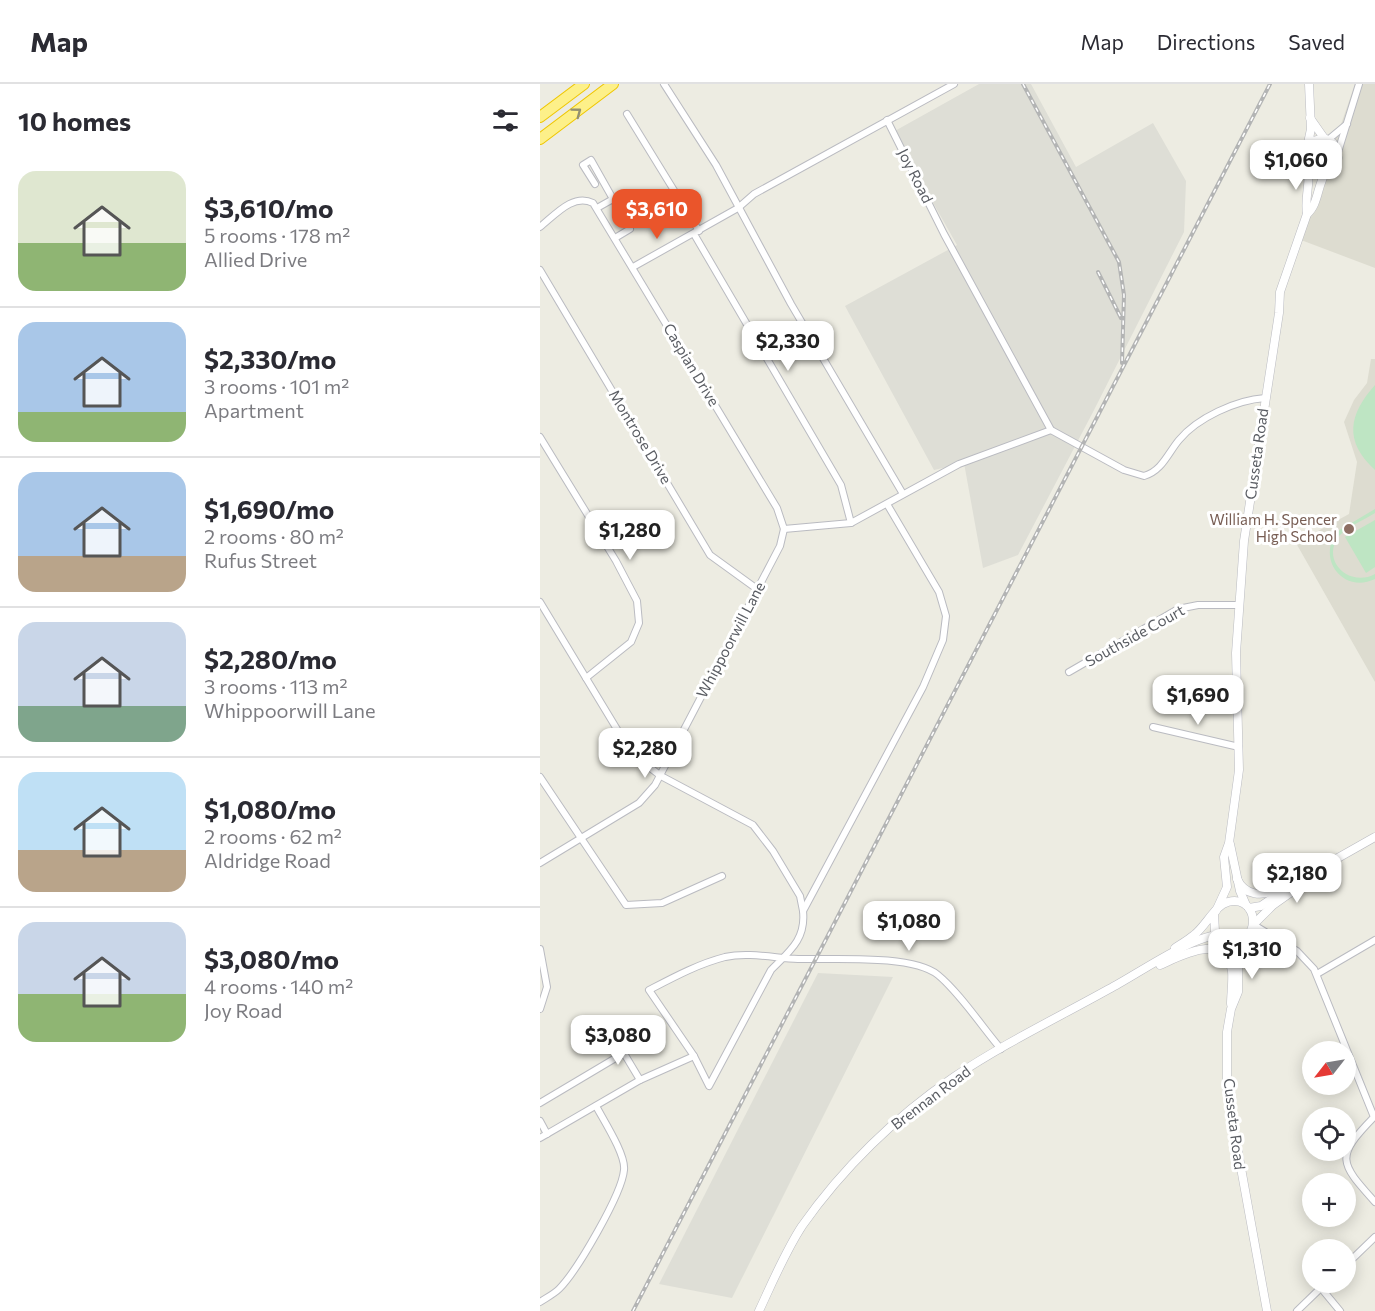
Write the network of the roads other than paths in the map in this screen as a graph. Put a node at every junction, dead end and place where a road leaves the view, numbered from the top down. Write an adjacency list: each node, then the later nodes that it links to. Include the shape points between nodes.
1 (584, 84): 8 (highway)
2 (614, 84): 13 (highway, one-way to 2)
3 (664, 84): 21 (street, via 716,165)
4 (954, 84): 10 (street)
5 (1309, 84): 9 (street, Cusseta Road)
6 (1359, 84): 11 (street, Cusseta Road)
7 (627, 114): 24 (street)
8 (540, 117)
9 (1309, 117): 12 (street); 14 (street, Cusseta Road)
10 (887, 120): 21 (street, via 754,194); 29 (street, Joy Road)
11 (1348, 123): 12 (street); 15 (street, Cusseta Road)
12 (1327, 138): 14 (street); 15 (street)
13 (540, 139)
14 (1310, 142): 16 (street, Cusseta Road, via 1305,151)
15 (1338, 152): 17 (street, Cusseta Road, via 1335,163)
16 (1306, 162): 17 (street, via 1315,170); 22 (street, Cusseta Road, via 1310,175)
17 (1327, 170): 22 (street, Cusseta Road, via 1319,180 1314,208)
18 (595, 184): 19 (street, via 583,165 591,160)
19 (613, 199): 20 (street); 25 (street, via 630,229)
20 (595, 206): 23 (street, via 586,200 575,200); 25 (street, Caspian Drive)
21 (738, 208): 24 (street); 31 (street)
22 (1307, 214): 28 (street, Cusseta Road, via 1280,292)
23 (540, 227)
24 (696, 233): 26 (street); 33 (street, via 841,485)
25 (615, 238): 26 (street, Caspian Drive)
26 (633, 267): 34 (street, Caspian Drive, via 777,508)
27 (540, 270): 35 (street, Montrose Drive, via 710,555)
28 (1265, 398): 29 (street, via 1238,404 1199,423 1179,440 1158,469 1144,476 1115,466); 37 (street, Cusseta Road, via 1244,541)
29 (1051, 430): 31 (street, via 959,464)
30 (540, 437): 39 (street, via 637,601 639,623 631,642)
31 (903, 494): 32 (street)
32 (887, 504): 33 (street); 53 (street, via 939,592 946,616 943,640 923,687)
33 (850, 523): 34 (street)
34 (784, 529): 35 (street, Whippoorwill Lane, via 780,546)
35 (757, 589): 42 (street, Whippoorwill Lane)
36 (540, 602): 39 (street)
37 (1239, 605): 38 (street, Southside Court, via 1178,609); 41 (street, Cusseta Road)
38 (1069, 672)
39 (586, 678): 42 (street, via 632,754)
40 (1153, 727): 41 (street)
41 (1239, 747): 46 (street, Cusseta Road)
42 (661, 776): 45 (street, Whippoorwill Lane, via 639,803); 53 (street, via 753,825 800,896)
43 (540, 777): 45 (street)
44 (1375, 837): 48 (street)
45 (583, 838): 47 (street, Whippoorwill Lane); 49 (street, via 616,895 626,905 662,903)
46 (1229, 843): 50 (street, Cusseta Road); 54 (street, Cusseta Road, via 1224,857 1227,887)
47 (540, 863)
48 (1322, 868): 51 (street); 55 (street)
49 (722, 876)
50 (1237, 879): 51 (street, via 1242,888 1257,894 1271,893); 52 (street, Cusseta Road)
51 (1299, 880): 52 (street, via 1261,906)
52 (1248, 907): 54 (street, via 1233,901 1223,904); 55 (street)
53 (803, 910): 62 (street, via 805,926)
54 (1215, 913): 56 (street, via 1213,926); 61 (street, Brennan Road)
55 (1254, 925): 57 (street); 58 (street)
56 (1220, 937): 57 (street, via 1236,942); 61 (street, Brennan Road, via 1200,939); 63 (street)
57 (1247, 938): 58 (street); 67 (street, Cusseta Road, via 1238,958 1238,992)
58 (1277, 940): 65 (street, via 1302,955)
59 (1375, 940): 65 (street)
60 (540, 949): 66 (street, via 547,987)
61 (1169, 955): 64 (street, Brennan Road)
62 (783, 958): 69 (street, via 897,962 938,974); 71 (street, via 771,970 709,1086); 71 (street, via 728,957 701,965 649,990)
63 (1232, 971): 64 (street, via 1220,952 1206,948); 67 (street)
64 (1139, 973): 69 (street, Brennan Road)
65 (1317, 974): 75 (street)
66 (540, 1009)
67 (1231, 1009): 86 (street, Cusseta Road, via 1226,1051 1228,1100)
68 (616, 1040): 70 (street)
69 (1001, 1049): 85 (street, Brennan Road, via 934,1092 860,1157 801,1228)
70 (624, 1053): 72 (street); 73 (street)
71 (694, 1056): 72 (street)
72 (640, 1080): 74 (street)
73 (540, 1103)
74 (596, 1106): 77 (street); 84 (street, via 625,1169 613,1202 578,1264 559,1289)
75 (1375, 1117): 79 (street, via 1346,1152 1353,1178)
76 (540, 1121): 77 (street)
77 (547, 1134): 78 (street)
78 (540, 1138)
79 (1375, 1202)
80 (1375, 1237): 81 (street)
81 (1356, 1255)
82 (1316, 1293): 87 (street)
83 (1325, 1293): 88 (street)
84 (541, 1299)
85 (759, 1311)
86 (1266, 1311)
87 (1297, 1311)
88 (1340, 1311)

